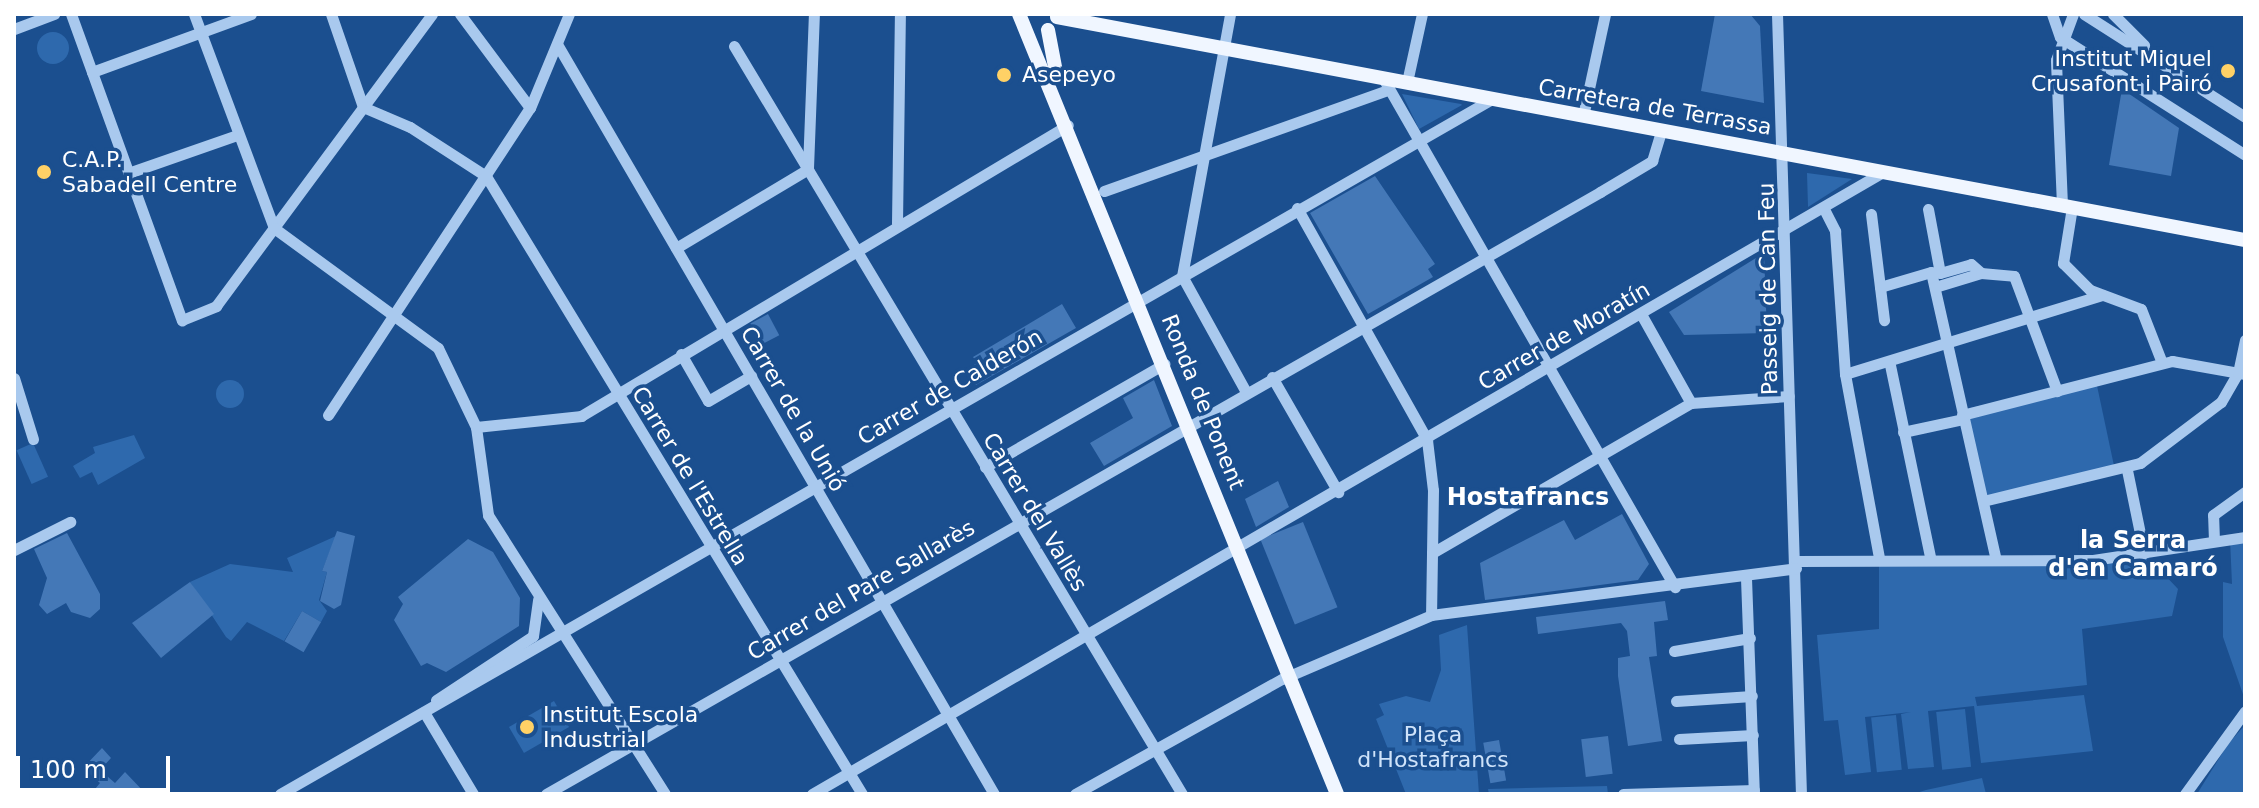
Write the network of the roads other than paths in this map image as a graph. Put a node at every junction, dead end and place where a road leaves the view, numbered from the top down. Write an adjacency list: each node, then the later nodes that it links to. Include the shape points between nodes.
1 (54, 14): 21 (street)
2 (71, 14): 28 (street)
3 (194, 14): 22 (street)
4 (251, 14): 22 (street)
5 (331, 14): 32 (street)
6 (432, 14): 32 (street)
7 (460, 14): 33 (street)
8 (569, 14): 24 (street)
9 (814, 14): 43 (street)
10 (900, 14): 53 (street)
11 (1230, 14): 26 (street)
12 (1422, 14): 29 (street)
13 (1605, 14): 34 (street)
14 (1777, 14): 40 (street, Passeig de Can Feu)
15 (2052, 14): 23 (street)
16 (2073, 14): 23 (street)
17 (2084, 14): 27 (street)
18 (2113, 14): 27 (street)
19 (1054, 20): 20 (main road, Carretera de Terrassa); 26 (main road, Carretera de Terrassa); 47 (main road, Ronda de Ponent, via 1051,59)
20 (1023, 21): 36 (main road, Ronda de Ponent)
21 (14, 29)
22 (200, 32): 28 (street); 38 (street)
23 (2060, 37): 41 (street); 48 (street)
24 (557, 44): 33 (street); 57 (street, Carrer de la Unió)
25 (734, 46): 43 (street, Carrer del Vallès)
26 (1224, 49): 30 (main road, Carretera de Terrassa); 42 (street)
27 (2156, 56): 35 (street)
28 (92, 72): 44 (street)
29 (1407, 82): 30 (main road, Carretera de Terrassa); 31 (main road, Carretera de Terrassa)
30 (1385, 84): 39 (street); 42 (street)
31 (1492, 99): 34 (main road, Carretera de Terrassa); 39 (street, Carrer de Calderón)
32 (363, 107): 46 (street, via 410,127); 54 (street)
33 (530, 108): 46 (street)
34 (1583, 116): 37 (main road, Carretera de Terrassa)
35 (2245, 117)
36 (1068, 125): 53 (street); 66 (main road, Ronda de Ponent)
37 (1661, 132): 40 (main road, Carretera de Terrassa); 59 (street, Carrer del Pare Sallarès, via 1652,161)
38 (237, 135): 44 (street); 54 (street)
39 (1417, 141): 49 (street, Carrer de Calderón); 59 (street)
40 (1786, 153): 45 (main road, Carretera de Terrassa); 55 (street, Passeig de Can Feu)
41 (2245, 155)
42 (1201, 158): 47 (street); 62 (street)
43 (808, 169): 57 (street); 58 (street, Carrer del Vallès)
44 (131, 172): 54 (street, via 182,320 216,306)
45 (1883, 172): 48 (main road, Carretera de Terrassa); 50 (street, Carrer de Moratín)
46 (486, 176): 67 (street); 87 (street, Carrer de l'Estrella)
47 (1104, 191): 66 (main road, Ronda de Ponent)
48 (2067, 206): 56 (main road, Carretera de Terrassa); 65 (street, via 2061,259 2081,283)
49 (1297, 208): 62 (street, Carrer de Calderón); 71 (street)
50 (1824, 209): 55 (street, Carrer de Moratín); 80 (street, via 1835,231 1841,273)
51 (1928, 209): 60 (street)
52 (1871, 214): 63 (street)
53 (897, 223): 58 (street)
54 (274, 228): 67 (street)
55 (1786, 231): 68 (street, Carrer de Moratín); 88 (street, Passeig de Can Feu)
56 (2245, 240)
57 (676, 248): 72 (street, Carrer de la Unió)
58 (855, 250): 72 (street); 90 (street, Carrer del Vallès)
59 (1485, 257): 71 (street, Carrer del Pare Sallarès); 79 (street)
60 (1936, 272): 61 (street, via 1971,264); 63 (street); 64 (street)
61 (1981, 273): 64 (street); 70 (street, via 2014,276)
62 (1182, 276): 66 (street, Carrer de Calderón); 86 (street)
63 (1880, 287): 69 (street)
64 (1935, 287): 74 (street)
65 (2102, 295): 70 (street); 76 (street, via 2141,309)
66 (1143, 301): 77 (main road, Ronda de Ponent); 90 (street, Carrer de Calderón); 93 (main road, Ronda de Ponent)
67 (396, 314): 91 (street); 94 (street, via 438,348)
68 (1641, 314): 79 (street, Carrer de Moratín); 89 (street)
69 (1884, 320)
70 (2031, 320): 74 (street); 85 (street)
71 (1364, 324): 83 (street, Carrer del Pare Sallarès); 97 (street)
72 (724, 328): 75 (street); 82 (street, Carrer de la Unió)
73 (2245, 340): 81 (street)
74 (1948, 346): 78 (street); 92 (street)
75 (681, 354): 82 (street, via 708,401); 87 (street)
76 (2162, 363): 81 (street); 85 (street)
77 (1164, 364): 93 (main road, Ronda de Ponent); 99 (street)
78 (1890, 365): 80 (street); 95 (street)
79 (1548, 368): 97 (street, Carrer de Moratín); 98 (street)
80 (1845, 374): 115 (street)
81 (2242, 374): 100 (street, via 2221,402)
82 (751, 376): 101 (street, Carrer de la Unió)
83 (1272, 377): 86 (street, Carrer del Pare Sallarès); 102 (street)
84 (14, 378): 96 (street)
85 (2057, 391): 92 (street)
86 (1246, 392): 93 (street, Carrer del Pare Sallarès)
87 (616, 394): 94 (street, via 568,422); 110 (street, Carrer de l'Estrella)
88 (1789, 396): 89 (street); 117 (street, Passeig de Can Feu)
89 (1694, 402): 98 (street)
90 (950, 409): 99 (street, Carrer del Vallès); 101 (street, Carrer de Calderón)
91 (328, 415)
92 (1962, 417): 95 (street); 104 (street)
93 (1192, 422): 106 (street, Carrer del Pare Sallarès); 111 (main road, Ronda de Ponent)
94 (476, 427): 120 (street, via 488,515)
95 (1903, 432): 116 (street)
96 (33, 439)
97 (1427, 440): 102 (street, Carrer de Moratín); 112 (street)
98 (1599, 457): 112 (street); 119 (street)
99 (985, 467): 106 (street, Carrer del Vallès)
100 (2127, 470): 104 (street); 113 (street)
101 (815, 487): 110 (street, Carrer de Calderón); 121 (street, Carrer de la Unió)
102 (1338, 492): 111 (street, Carrer de Moratín)
103 (2245, 492): 108 (street, via 2213,515)
104 (1983, 501): 114 (street)
105 (70, 522): 109 (street)
106 (1018, 523): 121 (street, Carrer del Pare Sallarès); 125 (street, Carrer del Vallès)
107 (2245, 537): 108 (street)
108 (2214, 541): 113 (street)
109 (19, 548)
110 (710, 548): 123 (street, Carrer de Calderón); 128 (street, Carrer de l'Estrella)
111 (1243, 548): 125 (street, Carrer de Moratín); 129 (main road, Ronda de Ponent)
112 (1432, 553): 122 (street)
113 (2144, 553): 114 (street, via 2070,561)
114 (1995, 556): 116 (street)
115 (1879, 557): 116 (street); 117 (street)
116 (1930, 557)
117 (1796, 564): 118 (street); 153 (street, Passeig de Can Feu)
118 (1746, 578): 119 (street); 126 (street)
119 (1675, 587): 122 (street)
120 (537, 598): 123 (street); 124 (street)
121 (882, 601): 128 (street, Carrer del Pare Sallarès); 134 (street, Carrer de la Unió)
122 (1431, 615): 129 (street)
123 (565, 630): 124 (street, Carrer de Calderón); 133 (street, Carrer de Calderón); 137 (street)
124 (533, 636): 133 (street, Carrer de Calderón, via 447,689)
125 (1088, 637): 134 (street, Carrer de Moratín); 138 (street, Carrer del Vallès)
126 (1750, 638): 127 (street); 130 (street)
127 (1674, 651)
128 (780, 661): 137 (street, Carrer del Pare Sallarès); 139 (street, Carrer de l'Estrella)
129 (1293, 673): 138 (street); 151 (main road, Ronda de Ponent); 152 (main road, Ronda de Ponent)
130 (1752, 696): 131 (street); 135 (street)
131 (1676, 701)
132 (2245, 711): 154 (street)
133 (424, 712): 142 (street, Carrer de Calderón); 143 (street)
134 (949, 716): 139 (street, Carrer de Moratín); 148 (street, Carrer de la Unió)
135 (1753, 735): 136 (street); 140 (street)
136 (1679, 739)
137 (634, 743): 144 (street, Carrer del Pare Sallarès); 145 (street)
138 (1155, 748): 149 (street); 150 (street, Carrer del Vallès)
139 (849, 772): 146 (street, Carrer de Moratín); 147 (street, Carrer de l'Estrella)
140 (1754, 792): 141 (street)
141 (1623, 793)
142 (281, 794)
143 (473, 794)
144 (546, 794)
145 (665, 794)
146 (812, 794)
147 (862, 794)
148 (994, 794)
149 (1075, 794)
150 (1182, 794)
151 (1337, 794)
152 (1347, 794)
153 (1801, 794)
154 (2185, 794)

